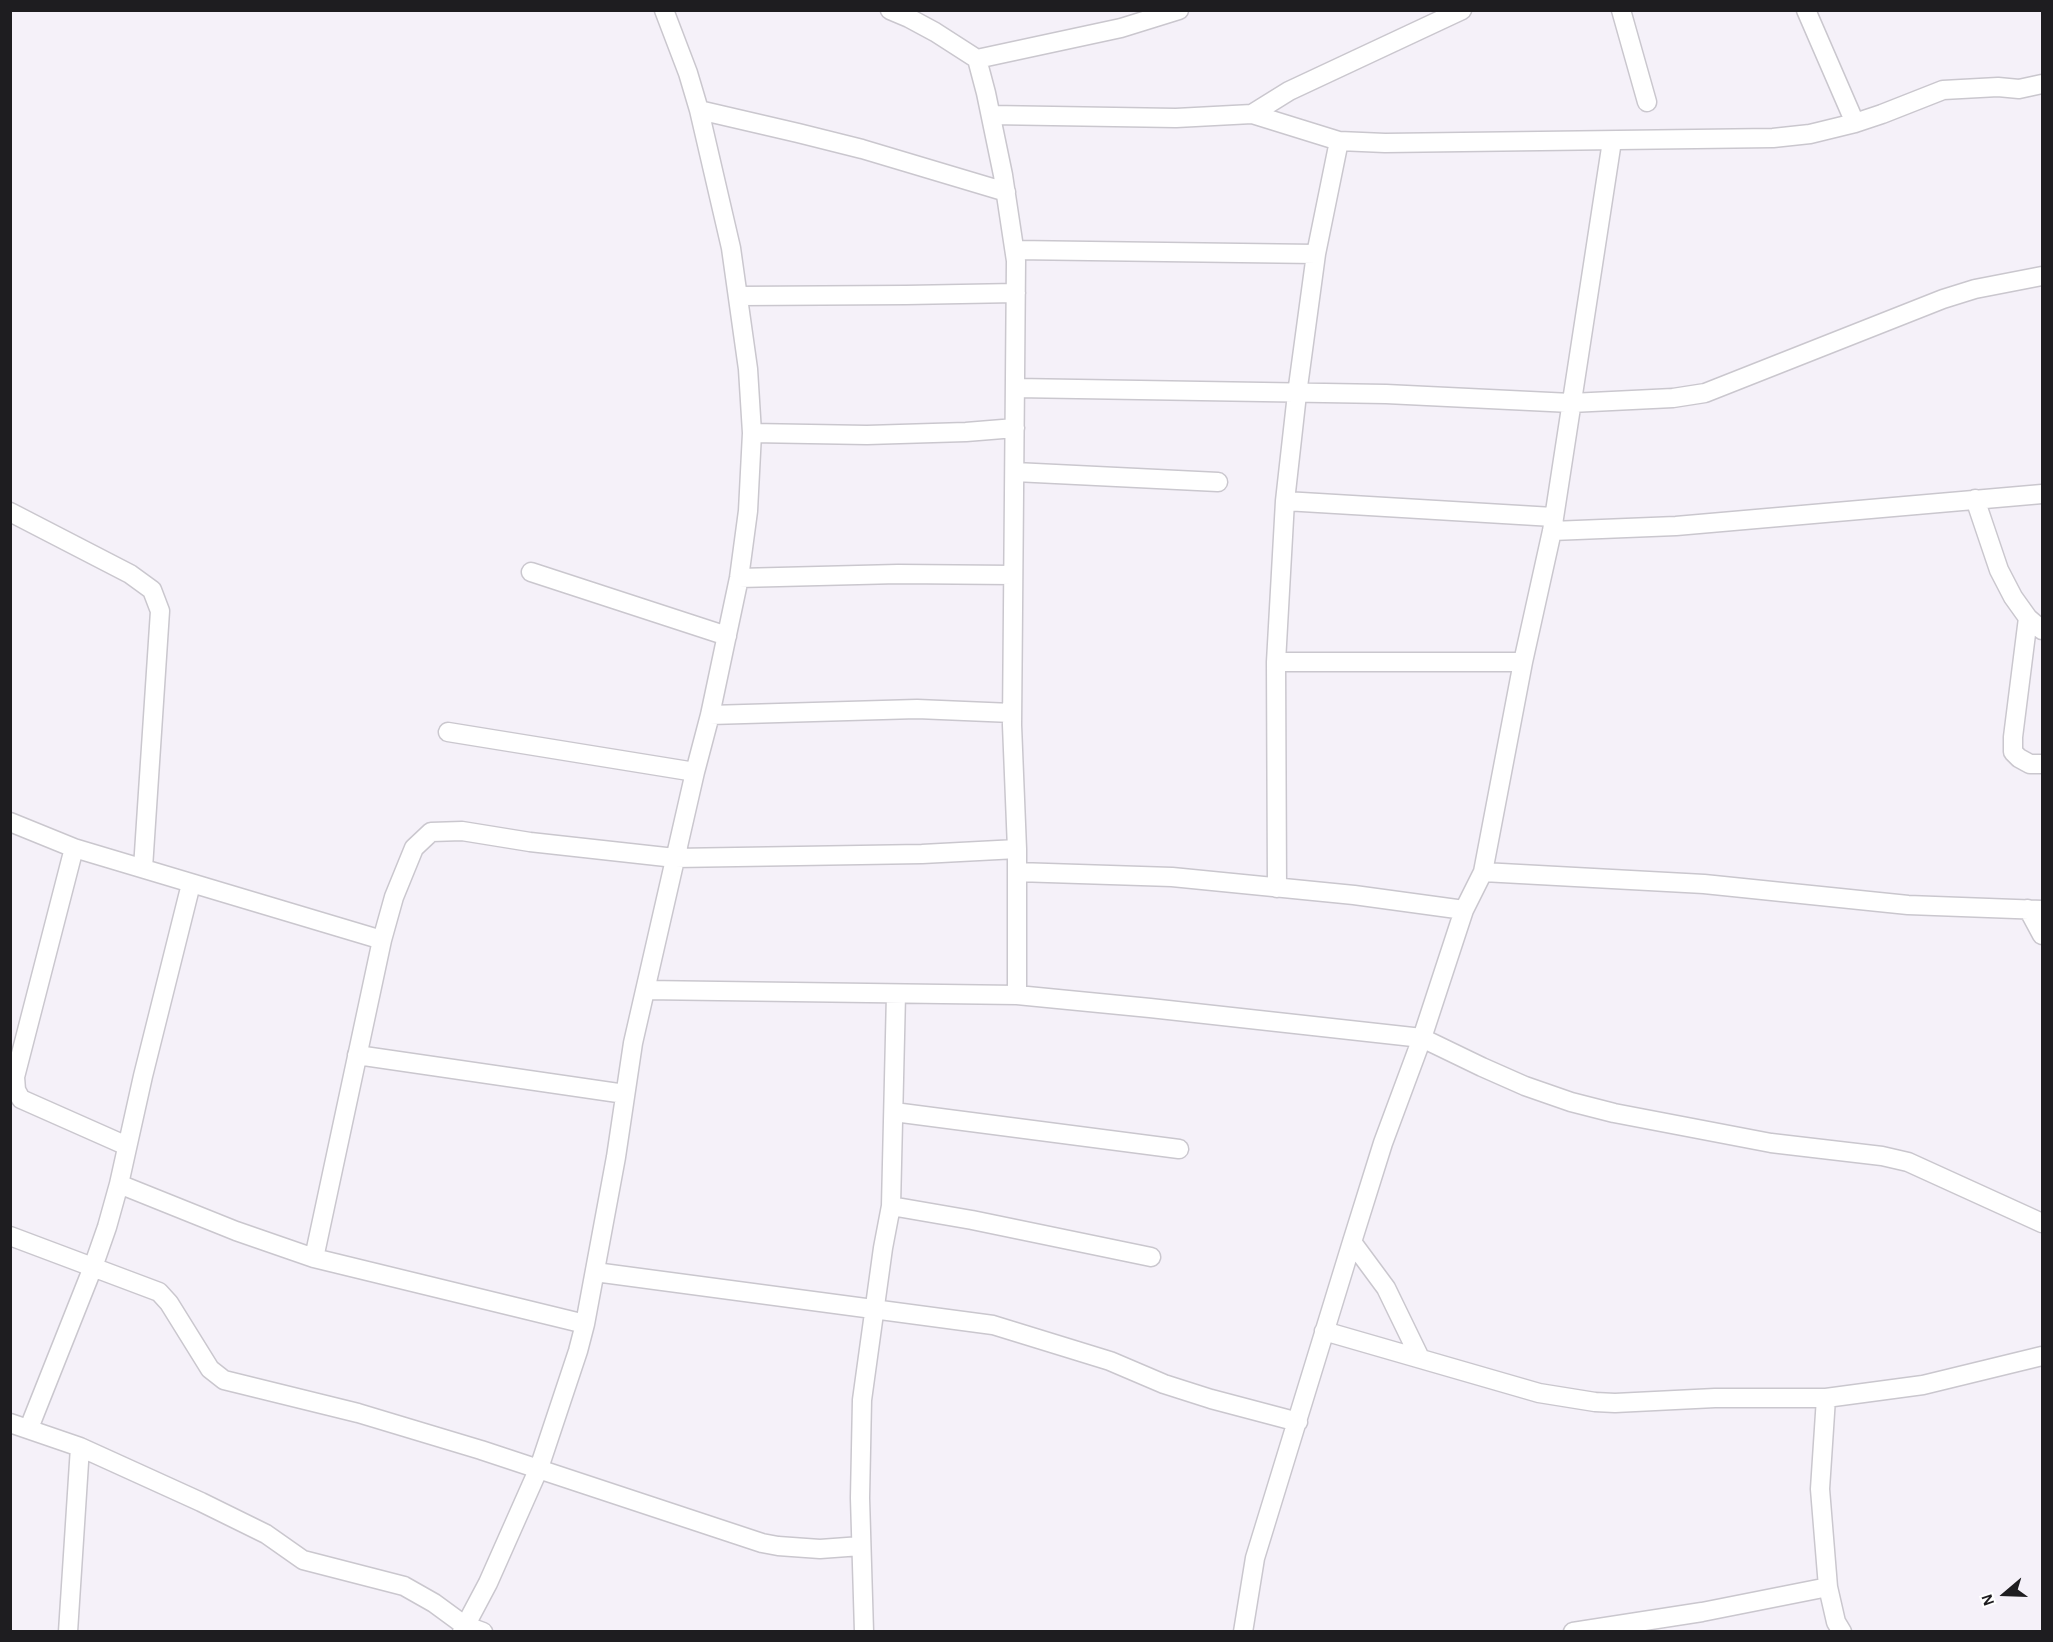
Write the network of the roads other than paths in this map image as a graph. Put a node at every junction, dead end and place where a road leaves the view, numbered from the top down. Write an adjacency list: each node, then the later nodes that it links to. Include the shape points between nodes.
1 (664, 10): 10 (street)
2 (890, 10): 7 (street, via 935,32)
3 (1179, 10): 7 (street, via 1122,28)
4 (1462, 10): 11 (street, via 1289,91)
5 (1621, 10): 9 (street)
6 (1806, 10): 13 (street)
7 (976, 59): 12 (street)
8 (2043, 84): 13 (street, via 2019,89 1943,90)
9 (1647, 102)
10 (699, 110): 16 (street, via 862,149); 21 (street)
11 (1252, 114): 12 (street, via 1176,118); 14 (street)
12 (991, 116): 16 (street)
13 (1855, 123): 15 (street, via 1773,138)
14 (1339, 141): 15 (street); 18 (street)
15 (1612, 141): 24 (street)
16 (1006, 192): 17 (street)
17 (1015, 250): 18 (street); 20 (street)
18 (1316, 254): 23 (street)
19 (2043, 276): 24 (street, via 1943,299 1705,393)
20 (1016, 293): 21 (street); 22 (street)
21 (739, 296): 26 (street)
22 (1016, 388): 23 (street); 25 (street)
23 (1297, 394): 24 (street); 31 (street)
24 (1571, 403): 33 (street)
25 (1015, 428): 26 (street, via 867,435); 27 (street)
26 (752, 433): 36 (street)
27 (1015, 472): 28 (street); 35 (street)
28 (1218, 482)
29 (2043, 494): 30 (street)
30 (1975, 499): 33 (street, via 1677,526); 37 (street, via 1999,570)
31 (1286, 501): 33 (street); 40 (street)
32 (10, 512): 51 (street, via 130,574 152,590 160,611)
33 (1553, 524): 41 (street)
34 (531, 572): 39 (street)
35 (1012, 575): 36 (street); 42 (street)
36 (739, 578): 39 (street)
37 (2028, 618): 38 (street); 45 (street, via 2013,752 2030,764)
38 (2043, 630)
39 (727, 636): 43 (street)
40 (1276, 662): 41 (street); 55 (street)
41 (1523, 662): 53 (street)
42 (1012, 713): 43 (street, via 917,709); 49 (street)
43 (710, 715): 46 (street)
44 (448, 732): 46 (street)
45 (2043, 764)
46 (695, 772): 50 (street)
47 (10, 822): 48 (street)
48 (74, 848): 51 (street); 67 (street, via 15,1077 16,1090 21,1099)
49 (1017, 849): 50 (street); 52 (street)
50 (675, 858): 59 (street, via 462,831 431,832 414,848); 60 (street)
51 (143, 868): 54 (street)
52 (1017, 872): 55 (street, via 1172,877); 62 (street)
53 (1483, 872): 56 (street, via 1704,884 1908,905); 57 (street)
54 (191, 885): 59 (street); 67 (street)
55 (1277, 888): 57 (street)
56 (2035, 909): 58 (street)
57 (1464, 910): 63 (street)
58 (2043, 935)
59 (382, 940): 64 (street)
60 (645, 990): 61 (street); 65 (street)
61 (896, 994): 62 (street); 66 (street)
62 (1017, 995): 63 (street)
63 (1422, 1038): 71 (street, via 1525,1086 1593,1107 1772,1143 1908,1162); 73 (street)
64 (357, 1055): 65 (street); 75 (street)
65 (625, 1094): 77 (street)
66 (894, 1112): 68 (street); 70 (street)
67 (127, 1146): 69 (street)
68 (1179, 1149)
69 (119, 1184): 75 (street); 76 (street)
70 (891, 1206): 74 (street); 78 (street)
71 (2043, 1224)
72 (10, 1236): 76 (street)
73 (1352, 1242): 80 (street); 82 (street, via 1386,1288)
74 (1151, 1257)
75 (314, 1258): 79 (street)
76 (93, 1267): 86 (street); 88 (street, via 159,1292 210,1369 225,1380 358,1413)
77 (596, 1272): 78 (street); 79 (street)
78 (873, 1310): 84 (street, via 993,1325 1110,1361 1211,1399); 89 (street, via 862,1400)
79 (585, 1324): 88 (street)
80 (1324, 1331): 82 (street); 84 (street)
81 (2043, 1356): 83 (street, via 1923,1385)
82 (1420, 1358): 83 (street, via 1539,1393 1595,1402)
83 (1826, 1398): 90 (street, via 1820,1490)
84 (1298, 1422): 95 (street, via 1255,1558)
85 (10, 1423): 86 (street)
86 (29, 1428): 87 (street)
87 (80, 1447): 91 (street, via 266,1534 303,1560 404,1586 434,1603); 92 (street)
88 (539, 1468): 89 (street, via 762,1543 820,1549); 91 (street, via 488,1583)
89 (861, 1546): 94 (street)
90 (1828, 1587): 96 (street); 97 (street)
91 (463, 1628): 93 (street)
92 (68, 1632)
93 (483, 1632)
94 (864, 1632)
95 (1243, 1632)
96 (1573, 1632)
97 (1842, 1632)

